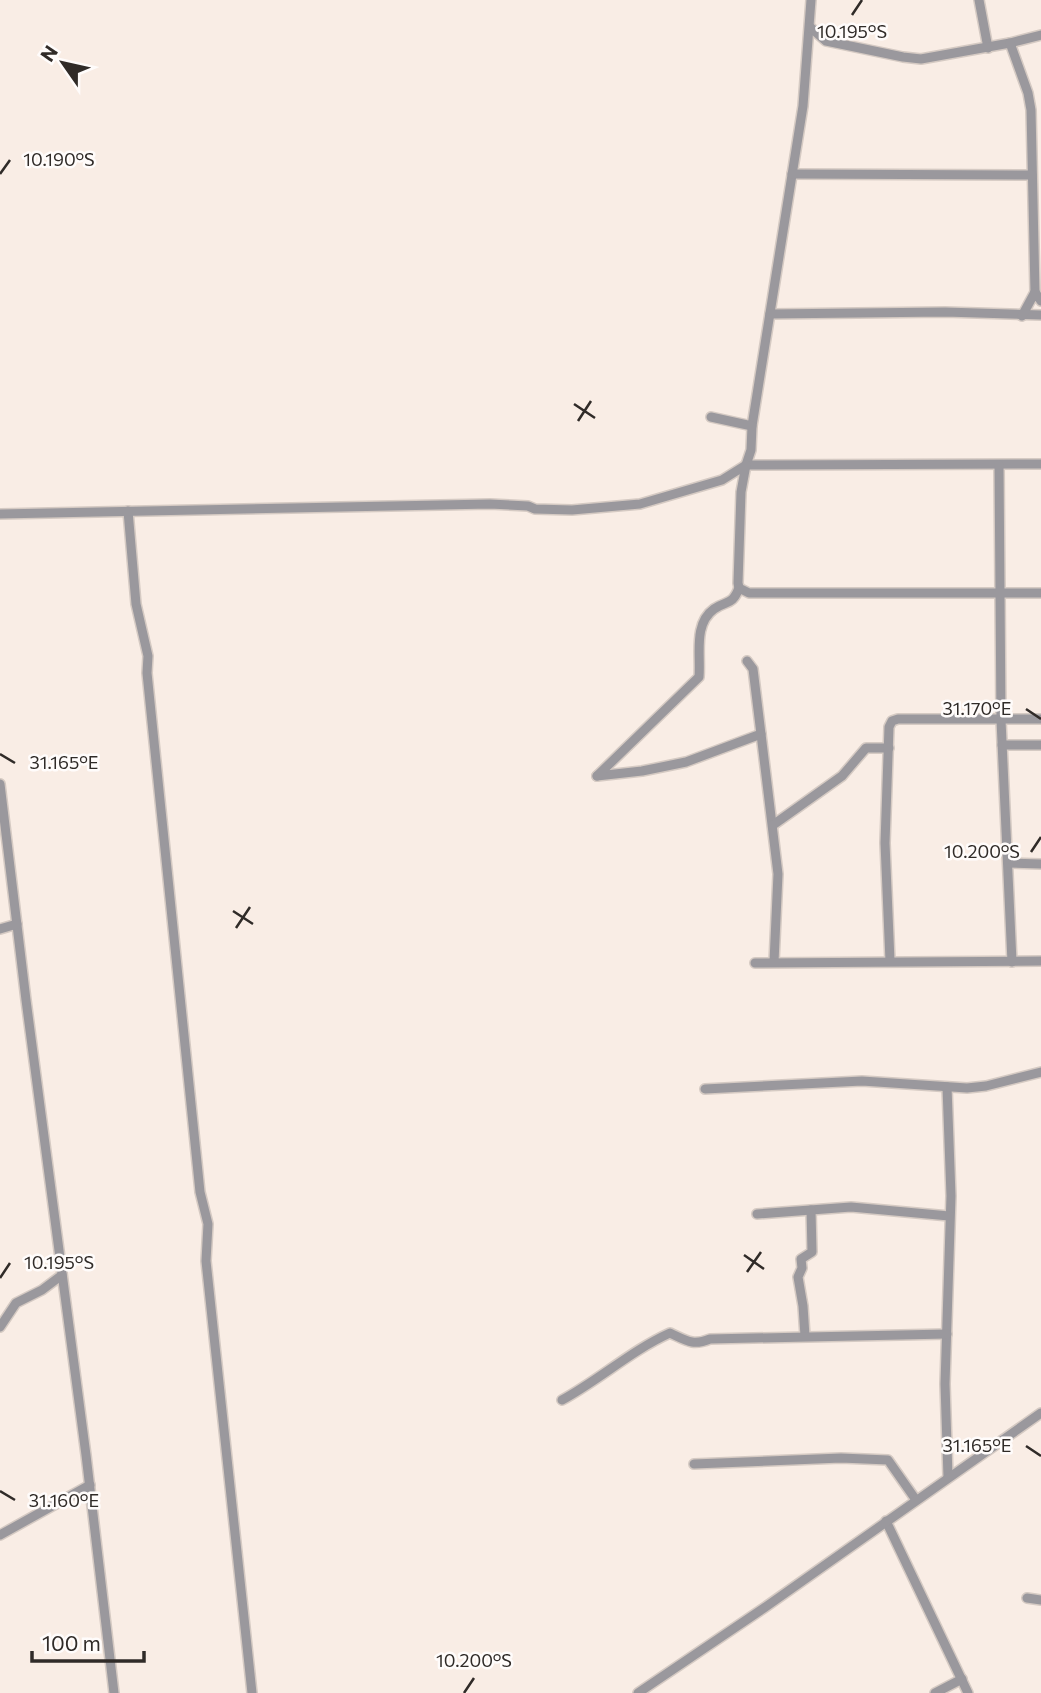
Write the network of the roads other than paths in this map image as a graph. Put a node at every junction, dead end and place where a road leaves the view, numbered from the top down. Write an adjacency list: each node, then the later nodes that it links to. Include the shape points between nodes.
1 (811, 0): 3 (street)
2 (979, 0): 6 (street)
3 (810, 27): 6 (street, via 826,41 903,57 922,59); 7 (street)
4 (1041, 35): 5 (street)
5 (1010, 43): 6 (street); 8 (street, via 1031,110)
6 (988, 48)
7 (792, 174): 8 (street); 11 (street)
8 (1032, 175): 9 (street)
9 (1035, 292): 10 (street); 13 (street)
10 (1041, 301)
11 (770, 314): 13 (street); 15 (street)
12 (1041, 315): 13 (street)
13 (1021, 316)
14 (711, 418): 15 (street)
15 (752, 426): 17 (street)
16 (1041, 464): 18 (street)
17 (746, 465): 18 (street); 19 (street, via 722,480 610,508 490,504); 21 (street)
18 (999, 465): 23 (street)
19 (128, 511): 20 (street); 64 (street, via 136,604 148,656 200,1192 208,1224 206,1261)
20 (0, 514)
21 (739, 588): 23 (street, via 749,593); 27 (street, via 733,600 712,611 699,629 699,677 597,776 686,762)
22 (1041, 593): 23 (street)
23 (998, 595): 26 (street)
24 (747, 661): 27 (street, via 753,669)
25 (1041, 719): 26 (street)
26 (1001, 720): 28 (street); 30 (street, via 898,719 890,727)
27 (761, 734): 32 (street)
28 (1002, 746): 29 (street); 33 (street)
29 (1041, 746)
30 (889, 748): 32 (street, via 866,748 842,776); 37 (street, via 885,843)
31 (0, 784): 35 (street)
32 (773, 825): 39 (street, via 778,879)
33 (1007, 863): 34 (street); 40 (street)
34 (1041, 864)
35 (17, 924): 36 (street); 48 (street)
36 (0, 929)
37 (890, 961): 39 (street); 40 (street)
38 (1041, 961): 40 (street)
39 (774, 962): 41 (street)
40 (1012, 962)
41 (755, 963)
42 (1041, 1072): 43 (street, via 985,1086)
43 (947, 1087): 44 (street, via 862,1082); 47 (street)
44 (705, 1089)
45 (811, 1210): 46 (street); 47 (street, via 851,1207); 51 (street, via 812,1252 801,1259 798,1277)
46 (757, 1214)
47 (949, 1216): 50 (street)
48 (62, 1275): 49 (street, via 16,1303); 56 (street)
49 (0, 1327)
50 (947, 1334): 51 (street); 55 (street)
51 (805, 1336): 52 (street, via 710,1339 698,1344 670,1333)
52 (562, 1400)
53 (1041, 1413): 55 (street)
54 (694, 1464): 57 (street, via 888,1460)
55 (948, 1477): 57 (street)
56 (90, 1485): 59 (street); 63 (street)
57 (915, 1500): 58 (street)
58 (886, 1521): 62 (street); 65 (street)
59 (0, 1535)
60 (1027, 1598): 61 (street)
61 (1041, 1600)
62 (962, 1679): 66 (street); 67 (street)
63 (114, 1693)
64 (252, 1693)
65 (638, 1693)
66 (934, 1693)
67 (968, 1693)

